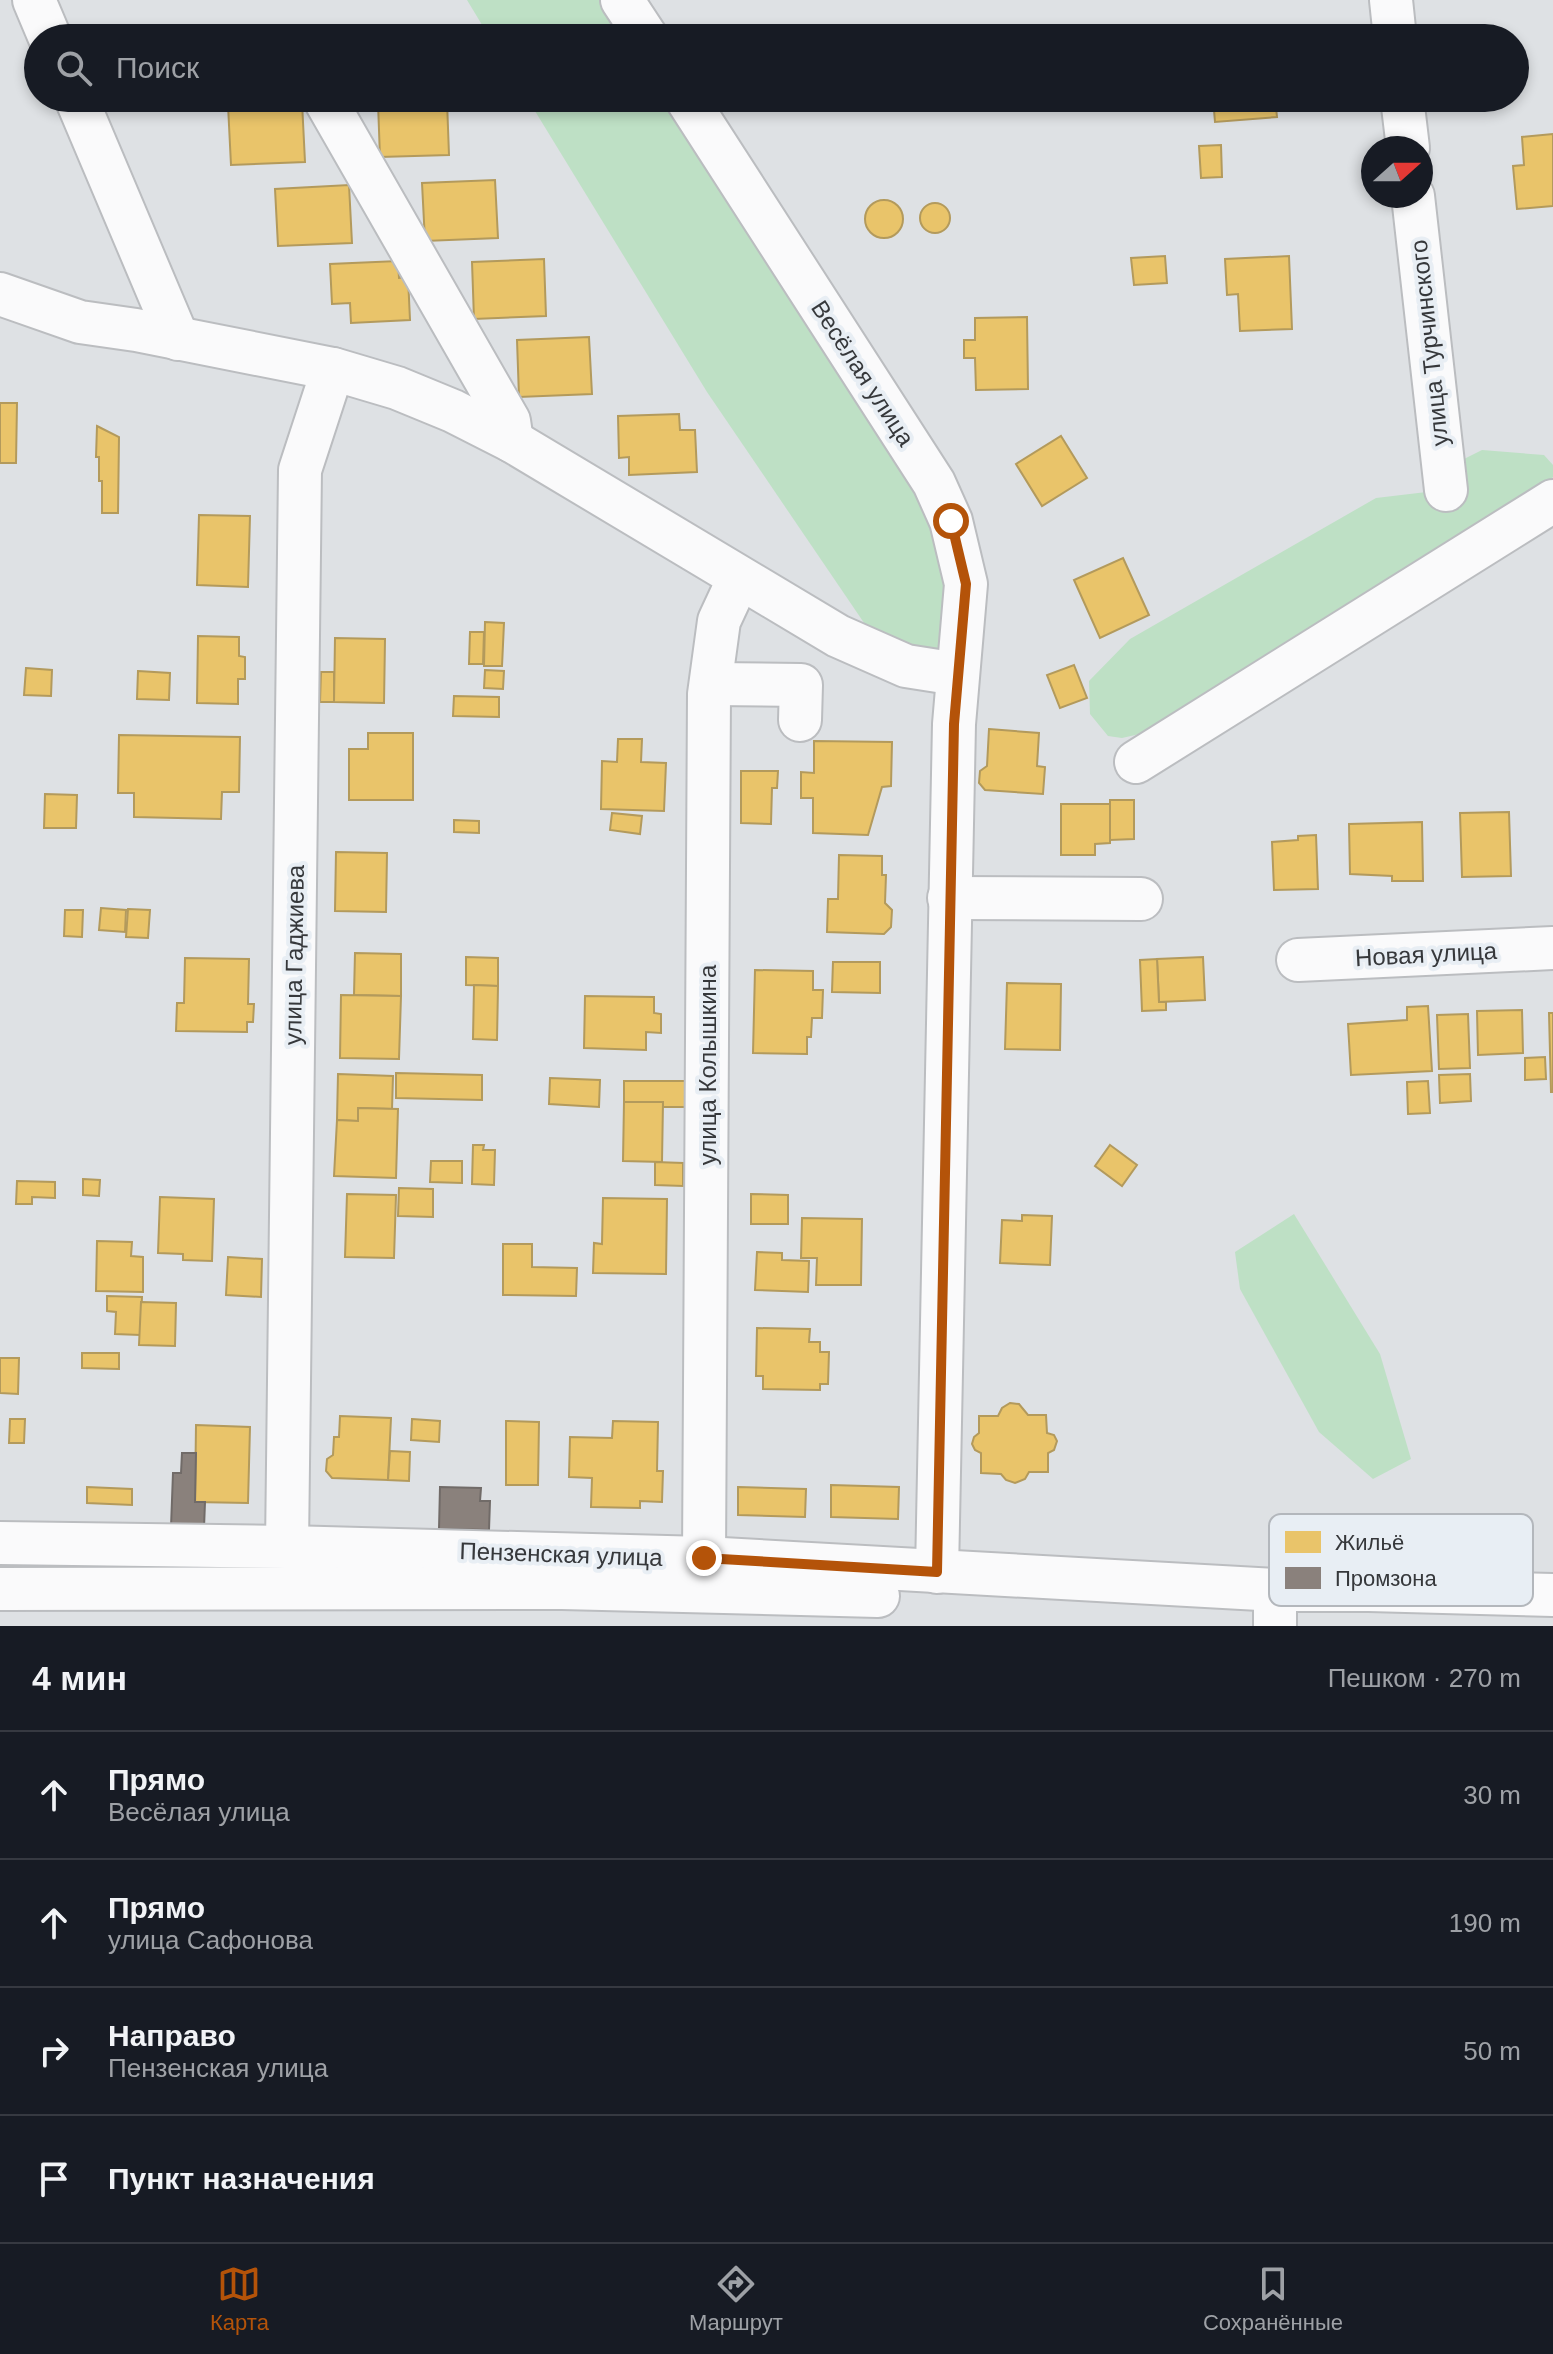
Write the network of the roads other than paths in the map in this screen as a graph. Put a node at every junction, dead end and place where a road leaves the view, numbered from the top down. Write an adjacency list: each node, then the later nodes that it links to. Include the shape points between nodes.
1 (34, 0): 4 (street)
2 (622, 0): 5 (street)
3 (1391, 0): 6 (street)
4 (44, 24)
5 (638, 24)
6 (1394, 24)
7 (82, 112): 14 (street)
8 (332, 112): 16 (street, via 509,421)
9 (695, 112): 20 (street, Весёлая улица, via 934,483 951,521 966,584)
10 (1404, 112): 11 (street)
11 (1407, 136)
12 (1414, 208): 17 (street, улица Турчинского)
13 (0, 294): 14 (street, via 80,322)
14 (178, 339): 15 (street)
15 (333, 369): 16 (street, via 397,388); 29 (street, улица Гаджиева, via 300,470)
16 (512, 441): 19 (street)
17 (1446, 490)
18 (1553, 501): 23 (street)
19 (739, 578): 20 (street, via 838,636 906,666); 21 (street, улица Колышкина, via 719,621)
20 (957, 674): 24 (street, Весёлая улица)
21 (712, 684): 22 (street, via 801,685); 30 (street, улица Колышкина)
22 (800, 720)
23 (1136, 762)
24 (949, 898): 25 (street); 31 (street, Весёлая улица)
25 (1141, 899)
26 (1553, 948): 27 (street, Новая улица)
27 (1298, 960)
28 (0, 1543): 29 (street, Пензенская улица)
29 (287, 1547): 30 (street, Пензенская улица)
30 (704, 1558): 31 (street, Пензенская улица)
31 (937, 1572): 35 (street, Пензенская улица)
32 (0, 1589): 35 (street, via 562,1588)
33 (1533, 1594): 34 (street, Пензенская улица)
34 (1553, 1595)
35 (1275, 1608)

